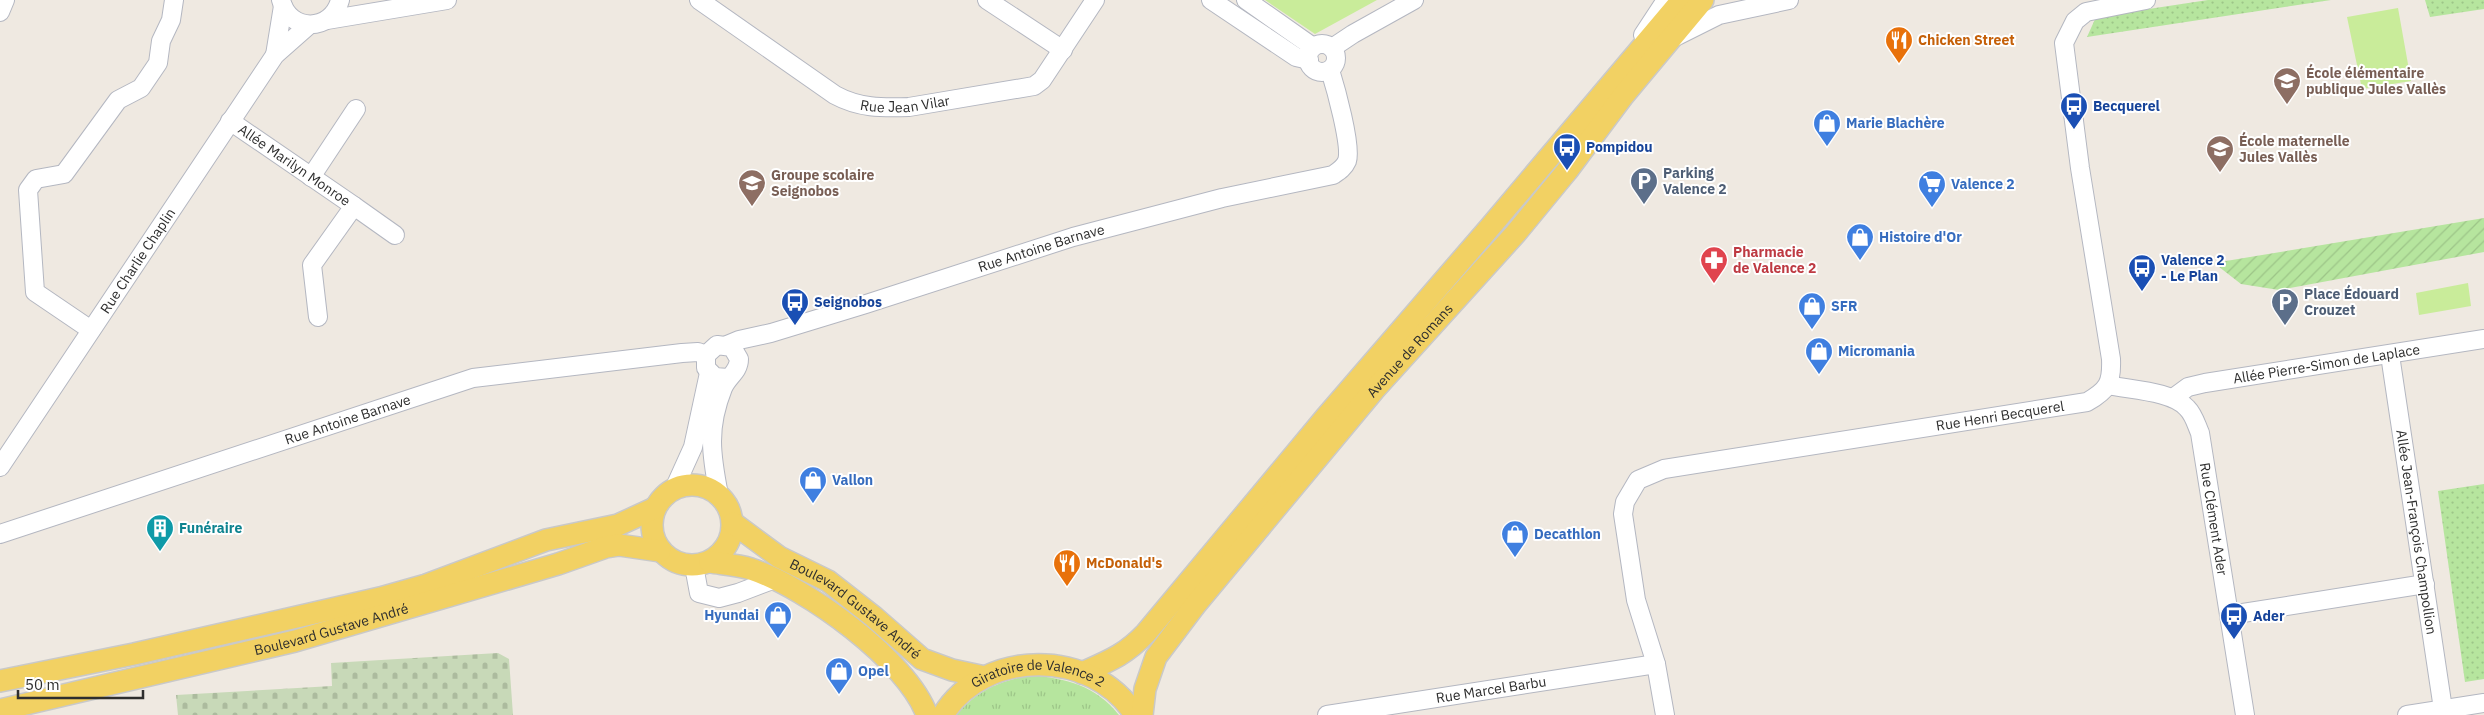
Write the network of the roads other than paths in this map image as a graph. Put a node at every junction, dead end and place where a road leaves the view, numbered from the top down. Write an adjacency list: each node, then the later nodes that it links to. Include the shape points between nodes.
1 (5, 0): 20 (street)
2 (174, 0): 37 (street, via 172,20 161,41 158,63 141,88 118,100 64,174 36,179 28,190 34,292)
3 (340, 0): 21 (street, via 334,14)
4 (377, 0): 19 (street)
5 (447, 0): 19 (street)
6 (699, 0): 22 (street, Rue Jean Vilar)
7 (721, 0): 22 (street)
8 (987, 0): 26 (street)
9 (1095, 0): 26 (street, Rue Jean Vilar)
10 (1211, 0): 27 (street, via 1296,57)
11 (1246, 0): 27 (street, via 1306,40)
12 (1414, 0): 25 (street)
13 (1666, 0): 30 (street)
14 (1682, 0): 30 (main road, Avenue de Romans)
15 (1702, 0): 24 (main road, Avenue de Romans)
16 (1790, 0): 24 (street, via 1719,15)
17 (2146, 0): 46 (street, via 2086,12 2075,21 2064,43 2080,168 2111,359 2112,375)
18 (282, 3): 23 (street, via 288,16); 28 (street, Rue Charlie Chaplin)
19 (396, 8): 21 (street)
20 (0, 12)
21 (327, 20): 23 (street)
22 (725, 20): 26 (street, Rue Jean Vilar, via 835,95 865,108 909,107 1034,86)
23 (309, 25): 28 (street, Rue Charlie Chaplin)
24 (1668, 41): 69 (main road, Avenue de Romans, via 1516,233 1374,390 1196,604 1156,657 1144,689)
25 (1332, 48): 27 (street, via 1323,44); 29 (street, via 1336,57)
26 (1063, 50)
27 (1311, 53): 29 (street, via 1314,69)
28 (275, 55): 32 (street, Rue Charlie Chaplin)
29 (1330, 70): 38 (street, Rue Antoine Barnave, via 1348,155 1346,163 1333,175 1222,198 1073,237)
30 (1616, 79): 60 (main road, Avenue de Romans, via 1146,633 1118,658)
31 (356, 109): 33 (street)
32 (230, 121): 33 (street, Allée Marilyn Monroe); 37 (street, Rue Charlie Chaplin)
33 (311, 177): 34 (street, Allée Marilyn Monroe)
34 (354, 206): 35 (street); 36 (street, Allée Marilyn Monroe, via 312,266)
35 (395, 235)
36 (318, 318)
37 (90, 330): 48 (street, Rue Charlie Chaplin)
38 (771, 333): 40 (street, Rue Antoine Barnave); 43 (street)
39 (2484, 339): 42 (street, Allée Pierre-Simon de Laplace)
40 (727, 345): 41 (street, via 717,345); 43 (street, via 735,350)
41 (706, 355): 44 (street); 53 (street, Rue Antoine Barnave, via 682,353 473,378)
42 (2390, 355): 47 (street, Allée Pierre-Simon de Laplace, via 2205,383 2188,387); 57 (street, Allée Jean-François Champollion)
43 (739, 359): 45 (street, via 737,371)
44 (709, 373): 45 (street, via 721,379); 49 (street, via 693,447)
45 (728, 378): 50 (street, via 711,430)
46 (2108, 385): 47 (street); 59 (street, Rue Henri Becquerel, via 2087,402 1664,469 1638,480 1625,502 1623,528 1636,600)
47 (2173, 398): 58 (street, Rue Clément Ader, via 2187,407 2200,432)
48 (0, 467)
49 (674, 489): 50 (main road, via 698,485); 51 (main road, Boulevard Gustave André)
50 (719, 495): 52 (main road, Boulevard Gustave André, via 731,513)
51 (655, 508): 54 (main road, via 651,530); 62 (main road, Boulevard Gustave André, via 618,525 546,540 426,585 380,598)
52 (733, 523): 55 (main road, via 731,539 722,553); 61 (main road, Boulevard Gustave André, via 779,557 828,581 922,659)
53 (0, 534)
54 (660, 551): 55 (main road, Boulevard Gustave André, via 670,560); 65 (main road, Boulevard Gustave André, via 619,545 606,547 295,641)
55 (702, 564): 56 (main road, Boulevard Gustave André, via 750,569); 56 (street, via 699,593 719,598)
56 (775, 579): 66 (main road, Boulevard Gustave André, via 820,605 897,669 916,690)
57 (2425, 584): 58 (street); 64 (street, Allée Jean-François Champollion)
58 (2230, 615): 72 (street, Rue Clément Ader)
59 (1656, 664): 70 (street, Rue Marcel Barbu); 71 (street, Rue Henri Becquerel)
60 (1082, 673): 61 (main road, Giratoire de Valence 2, via 1043,664 1017,667); 68 (main road, Giratoire de Valence 2, via 1110,688)
61 (985, 677): 67 (main road, Giratoire de Valence 2, via 964,691)
62 (0, 681)
63 (2484, 703): 64 (street)
64 (2443, 709): 73 (street)
65 (0, 710)
66 (928, 715)
67 (943, 715)
68 (1135, 715)
69 (1142, 715)
70 (1327, 715)
71 (1665, 715)
72 (2246, 715)
73 (2407, 715)

